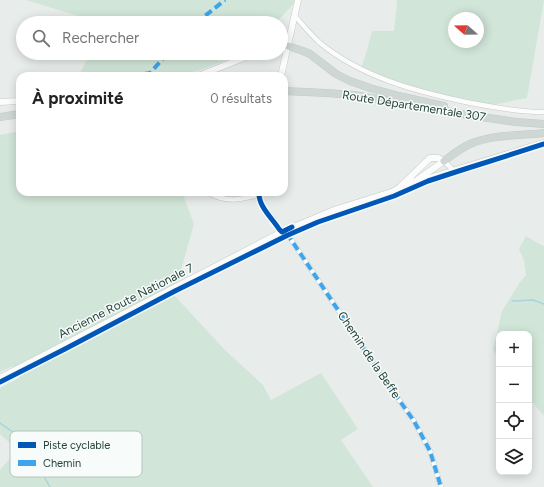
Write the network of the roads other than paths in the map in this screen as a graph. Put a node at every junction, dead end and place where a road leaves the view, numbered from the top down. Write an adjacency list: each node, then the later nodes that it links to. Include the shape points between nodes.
1 (298, 0): 2 (street)
2 (295, 16): 3 (street); 12 (street, via 320,42 336,54 388,81 487,106)
3 (288, 37)
4 (288, 47): 15 (main road, via 303,50 336,74 359,85)
5 (238, 60): 7 (street)
6 (283, 60): 8 (street)
7 (208, 72)
8 (282, 72)
9 (288, 91): 15 (main road, Route Départementale 307, via 354,96)
10 (16, 101): 11 (street)
11 (0, 102)
12 (544, 112)
13 (16, 115): 14 (main road)
14 (0, 117)
15 (516, 122): 16 (main road, Route Départementale 307)
16 (544, 124)
17 (544, 132): 19 (main road, via 487,138 456,152)
18 (544, 142): 20 (street)
19 (444, 161): 20 (street); 22 (street, Ancienne Route Nationale 7, via 409,185); 22 (street, Ancienne Route Nationale 7, via 430,158)
20 (454, 171): 21 (street)
21 (424, 179)
22 (394, 191): 26 (street, Ancienne Route Nationale 7, via 334,210)
23 (216, 196): 24 (street, via 230,200)
24 (250, 196)
25 (260, 196): 26 (street, via 265,211)
26 (282, 232): 27 (street, Ancienne Route Nationale 7); 28 (street, Chemin de la Beffe, via 288,235 411,416 430,451)
27 (0, 378)
28 (441, 487)

